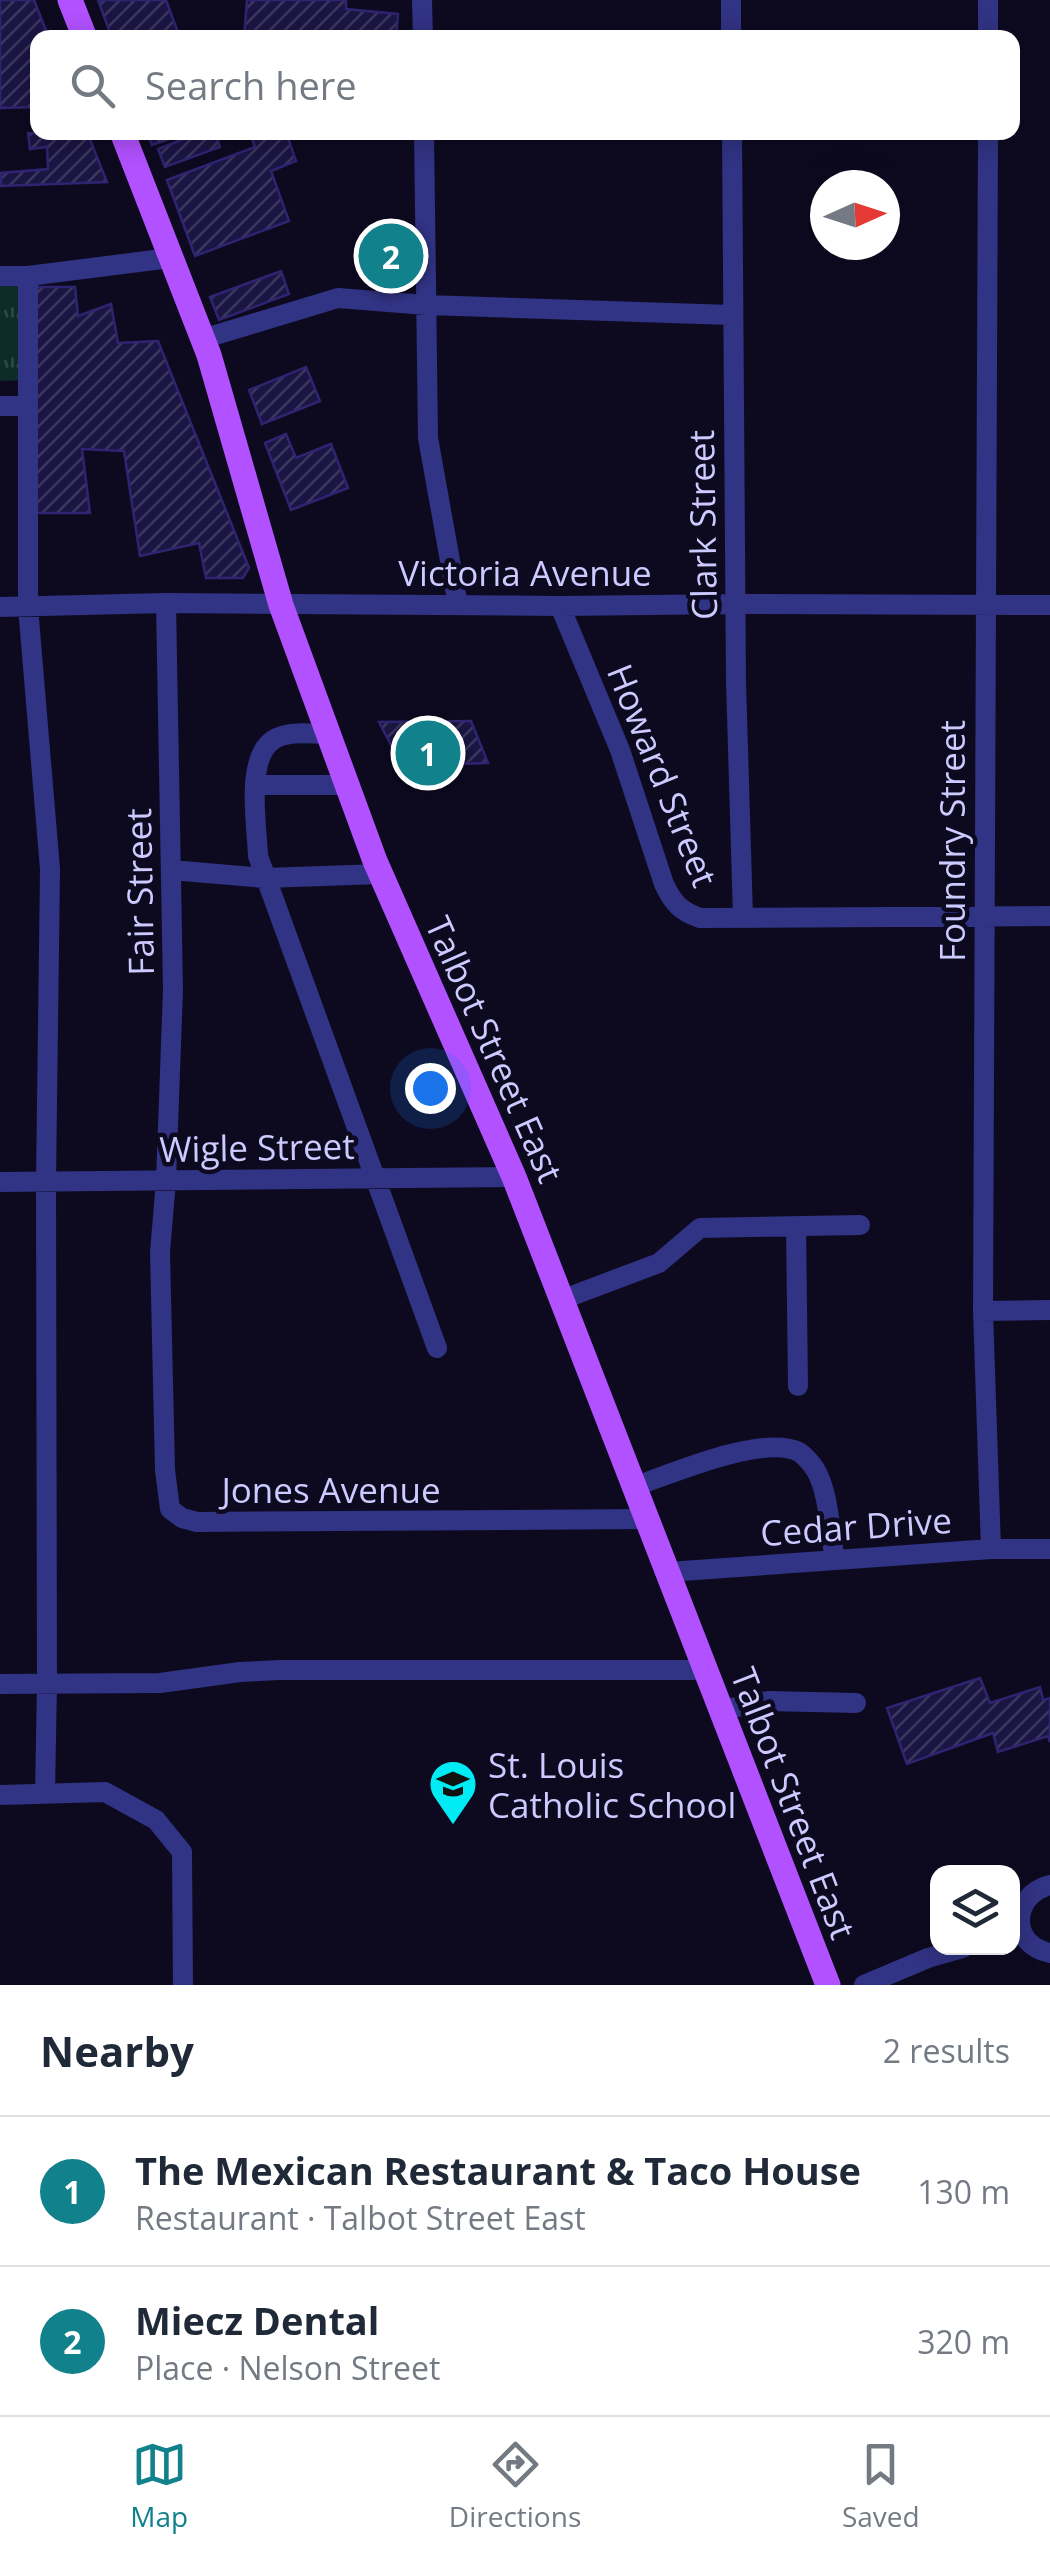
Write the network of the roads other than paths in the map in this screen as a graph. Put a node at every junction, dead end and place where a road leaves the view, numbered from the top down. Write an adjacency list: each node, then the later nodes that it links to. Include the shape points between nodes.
1 (70, 0): 5 (main road)
2 (422, 0): 6 (street)
3 (732, 0): 7 (street)
4 (988, 0): 8 (street)
5 (82, 30)
6 (423, 30)
7 (732, 30)
8 (988, 30)
9 (125, 140): 13 (main road, Talbot Street East)
10 (424, 140): 16 (street)
11 (732, 140): 17 (street, Clark Street)
12 (988, 140): 23 (street, Foundry Street)
13 (170, 258): 15 (street); 18 (main road, Talbot Street East)
14 (0, 276): 15 (street)
15 (28, 276): 20 (street)
16 (426, 305): 17 (street); 18 (street, via 338,298); 26 (street, via 428,438)
17 (732, 315): 22 (street, Clark Street)
18 (202, 339): 25 (main road, Talbot Street East)
19 (0, 406): 20 (street)
20 (28, 406): 29 (street)
21 (166, 602): 25 (street, Victoria Avenue); 29 (street, Victoria Avenue); 33 (street, Fair Street)
22 (737, 604): 23 (street, Victoria Avenue); 27 (street, Victoria Avenue); 37 (street, Clark Street)
23 (984, 604): 24 (street, Victoria Avenue); 38 (street, Foundry Street)
24 (1050, 604)
25 (281, 605): 26 (street, Victoria Avenue); 30 (main road, Talbot Street East)
26 (458, 605): 27 (street, Victoria Avenue)
27 (560, 606): 37 (street, Howard Street, via 620,750 672,902 700,918)
28 (0, 607): 29 (street, Victoria Avenue)
29 (28, 607): 43 (street, via 50,869)
30 (328, 734): 31 (street, via 274,739 260,754); 32 (main road, Talbot Street East)
31 (255, 785): 32 (street); 35 (street)
32 (347, 785): 34 (main road, Talbot Street East)
33 (171, 870): 35 (street); 41 (street, Fair Street)
34 (380, 874): 35 (street); 39 (main road, Talbot Street East)
35 (264, 878): 40 (street)
36 (1050, 916): 38 (street, Howard Street)
37 (743, 917): 38 (street, Howard Street)
38 (983, 917): 48 (street, Foundry Street)
39 (514, 1177): 40 (street, Wigle Street); 46 (main road, Talbot Street East)
40 (376, 1178): 41 (street, Wigle Street); 49 (street)
41 (166, 1181): 43 (street, Wigle Street); 52 (street, Jones Avenue, via 160,1252 165,1470 170,1509 182,1518)
42 (0, 1182): 43 (street, Wigle Street)
43 (46, 1182): 59 (street)
44 (860, 1225): 45 (street)
45 (796, 1226): 46 (street, via 700,1228 659,1263); 50 (street)
46 (562, 1300): 51 (main road, Talbot Street East)
47 (1050, 1310): 48 (street)
48 (983, 1311): 53 (street, Foundry Street)
49 (437, 1348)
50 (798, 1386)
51 (633, 1487): 52 (main road, Talbot Street East); 55 (street, via 745,1450 801,1452 823,1489)
52 (646, 1519): 56 (main road, Talbot Street East)
53 (992, 1549): 54 (street, Cedar Drive); 55 (street, Cedar Drive)
54 (1050, 1549)
55 (834, 1560): 56 (street, Cedar Drive)
56 (668, 1572): 57 (main road, Talbot Street East)
57 (704, 1670): 59 (street, via 280,1670); 61 (main road, Talbot Street East)
58 (0, 1684): 59 (street)
59 (47, 1684): 63 (street)
60 (856, 1703): 61 (street, via 768,1701)
61 (721, 1710): 71 (main road, Talbot Street East)
62 (0, 1794): 63 (street)
63 (45, 1794): 70 (street, via 105,1792 156,1820 182,1852)
64 (1050, 1885): 65 (street, via 1037,1889)
65 (1020, 1916)
66 (1020, 1939): 67 (street)
67 (1050, 1953)
68 (938, 1955): 69 (street)
69 (908, 1976): 72 (street)
70 (183, 1985)
71 (828, 1985)
72 (864, 1985)

